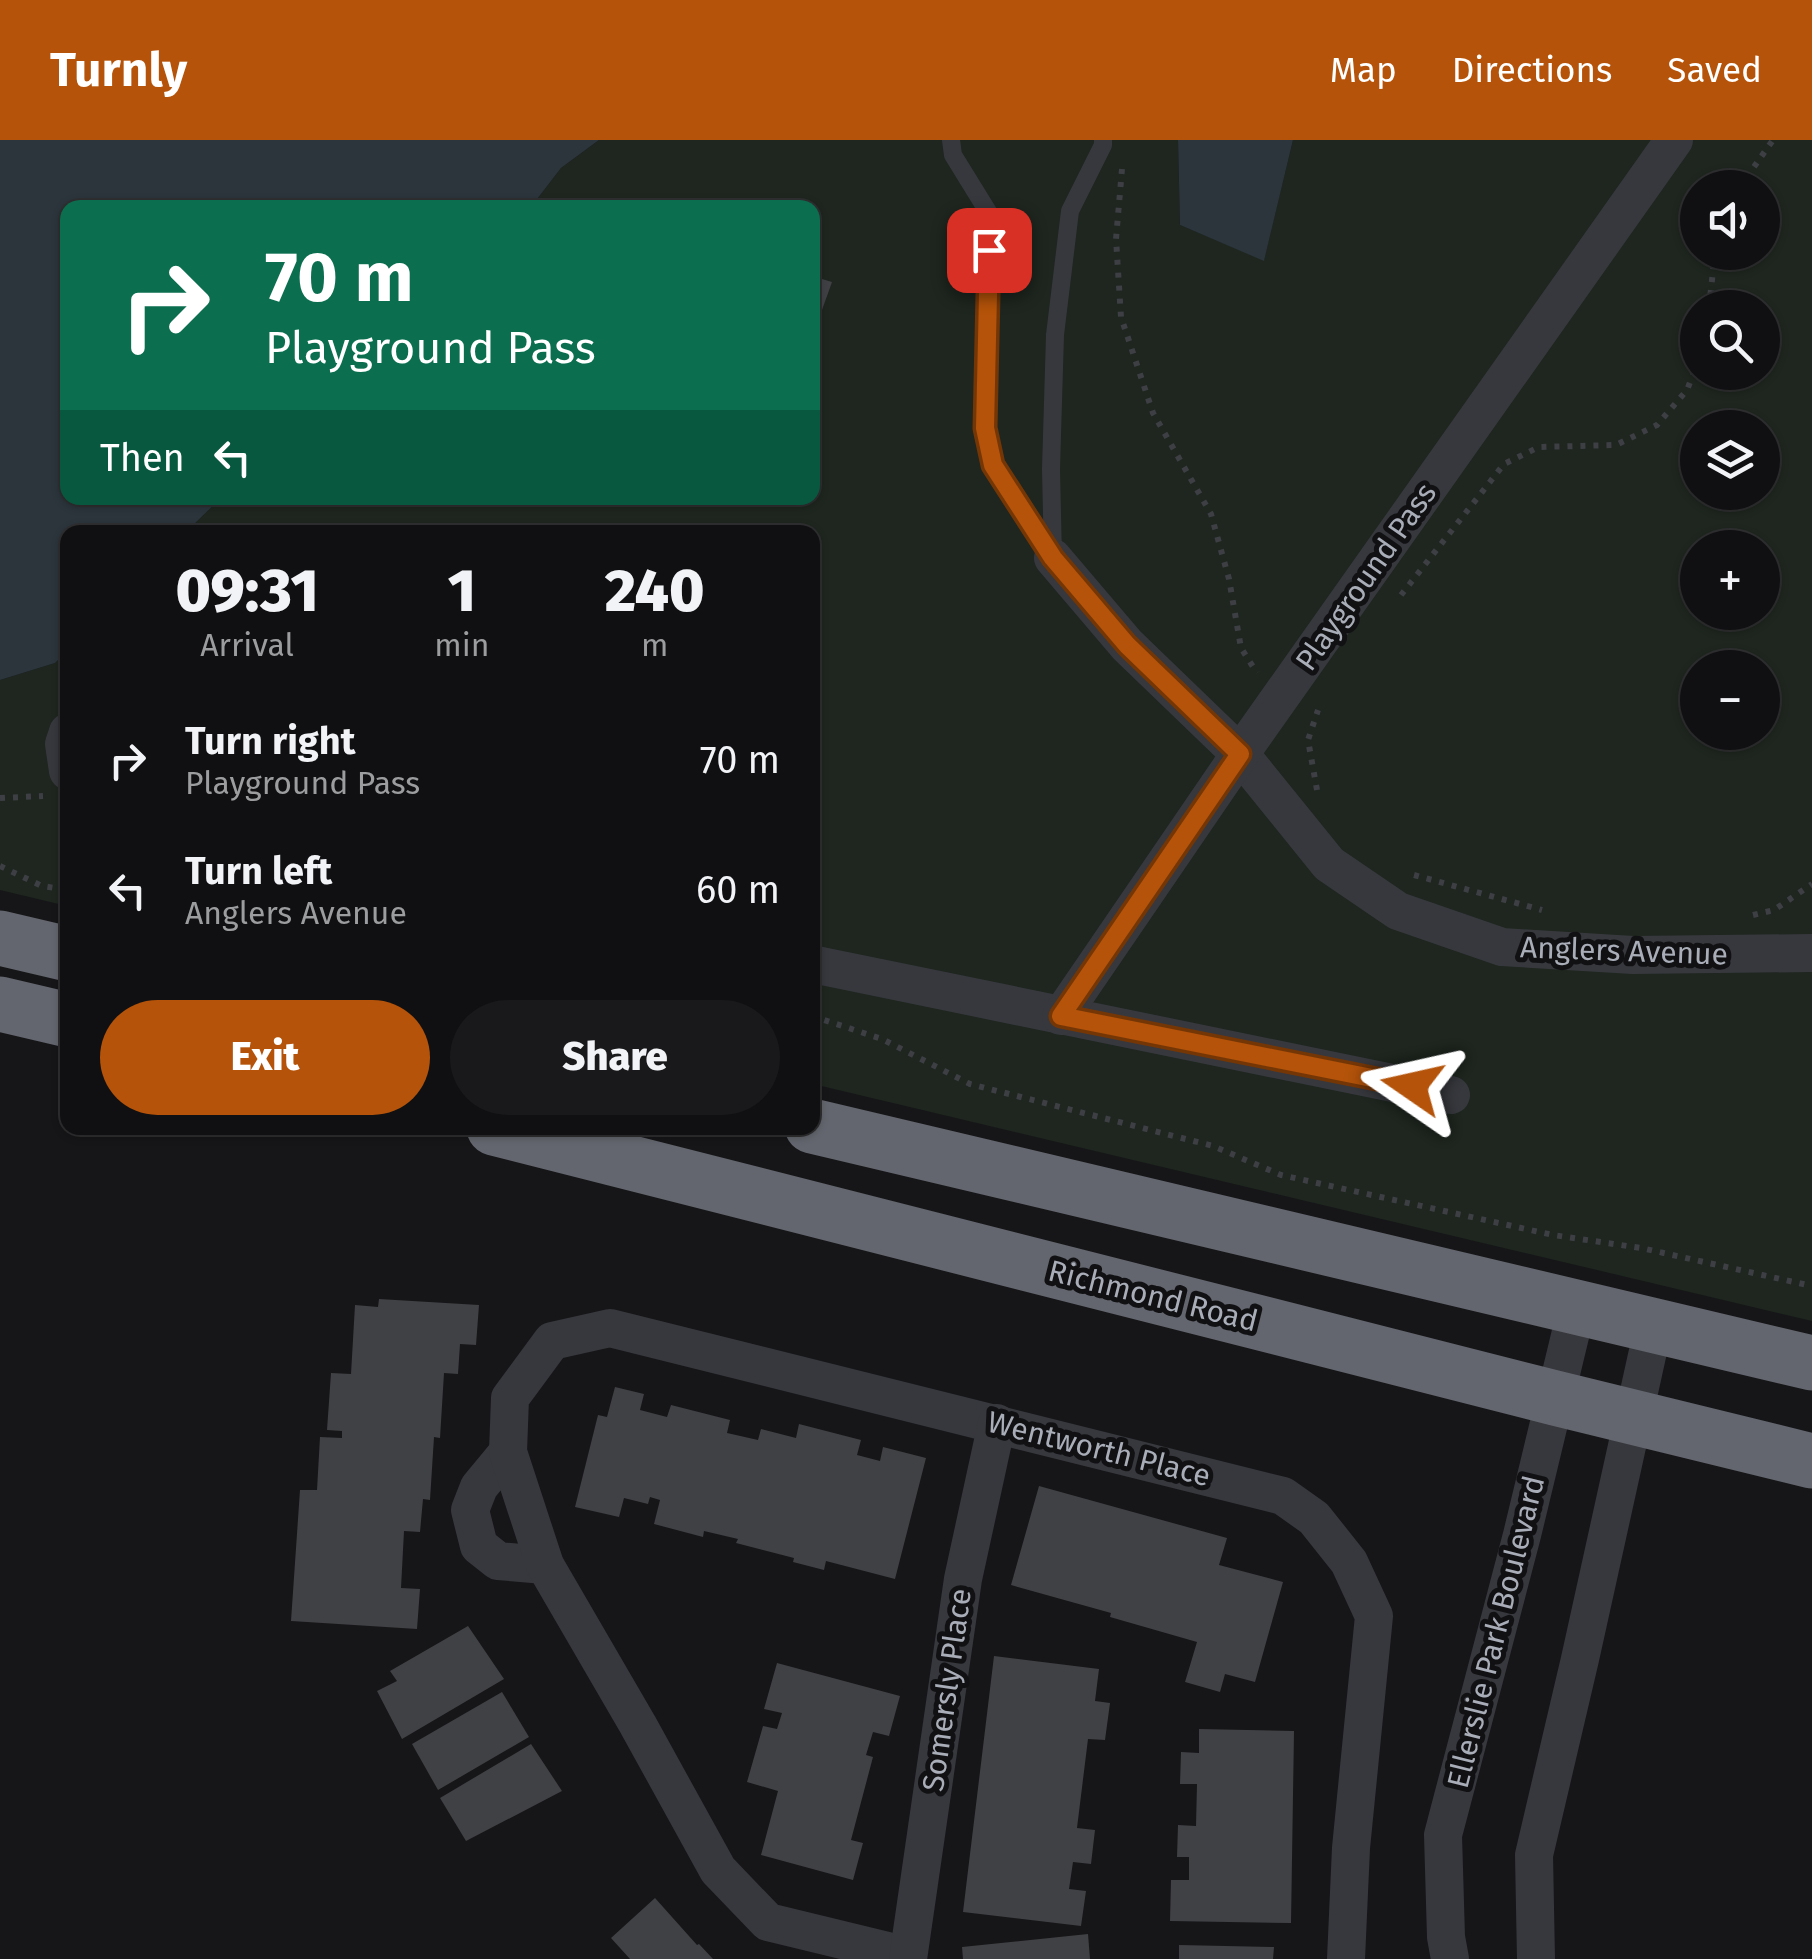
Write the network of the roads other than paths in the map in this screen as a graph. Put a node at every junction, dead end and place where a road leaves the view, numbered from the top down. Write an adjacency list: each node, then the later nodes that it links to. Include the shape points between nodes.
1 (951, 140): 4 (lane, via 952,155 990,215 985,428 993,465)
2 (1103, 140): 4 (lane, via 1070,211 1055,335)
3 (1674, 140): 5 (street, Playground Pass, via 1303,698)
4 (1053, 558): 5 (street, Anglers Avenue, via 1127,645)
5 (1240, 754): 8 (street, Anglers Avenue, via 1329,864 1398,912 1502,947 1633,955); 11 (street, Playground Pass)
6 (0, 938): 7 (highway)
7 (60, 952)
8 (1812, 953)
9 (820, 966): 11 (street)
10 (0, 1004): 12 (highway)
11 (1061, 1016): 13 (street)
12 (60, 1018)
13 (1451, 1094)
14 (820, 1128): 16 (highway)
15 (521, 1135): 19 (highway, Richmond Road)
16 (1577, 1307): 17 (highway); 19 (street, Ellerslie Park Boulevard)
17 (1654, 1324): 18 (highway); 20 (street)
18 (1812, 1363)
19 (1554, 1398): 20 (highway, Richmond Road); 27 (street, Ellerslie Park Boulevard, via 1443,1835)
20 (1634, 1416): 23 (highway, Richmond Road); 28 (street, via 1534,1854)
21 (997, 1423): 22 (street, Wentworth Place, via 610,1328 552,1341 510,1398); 25 (street, Somersly Place, via 962,1579); 26 (street, Wentworth Place, via 1283,1496 1314,1518 1349,1562 1374,1616)
22 (508, 1452): 24 (street, Wentworth Place); 24 (street, via 479,1487 470,1510 478,1546 498,1561)
23 (1812, 1461)
24 (546, 1564): 25 (street, Wentworth Place, via 718,1870 768,1922)
25 (908, 1957)
26 (1346, 1959)
27 (1450, 1959)
28 (1536, 1959)

